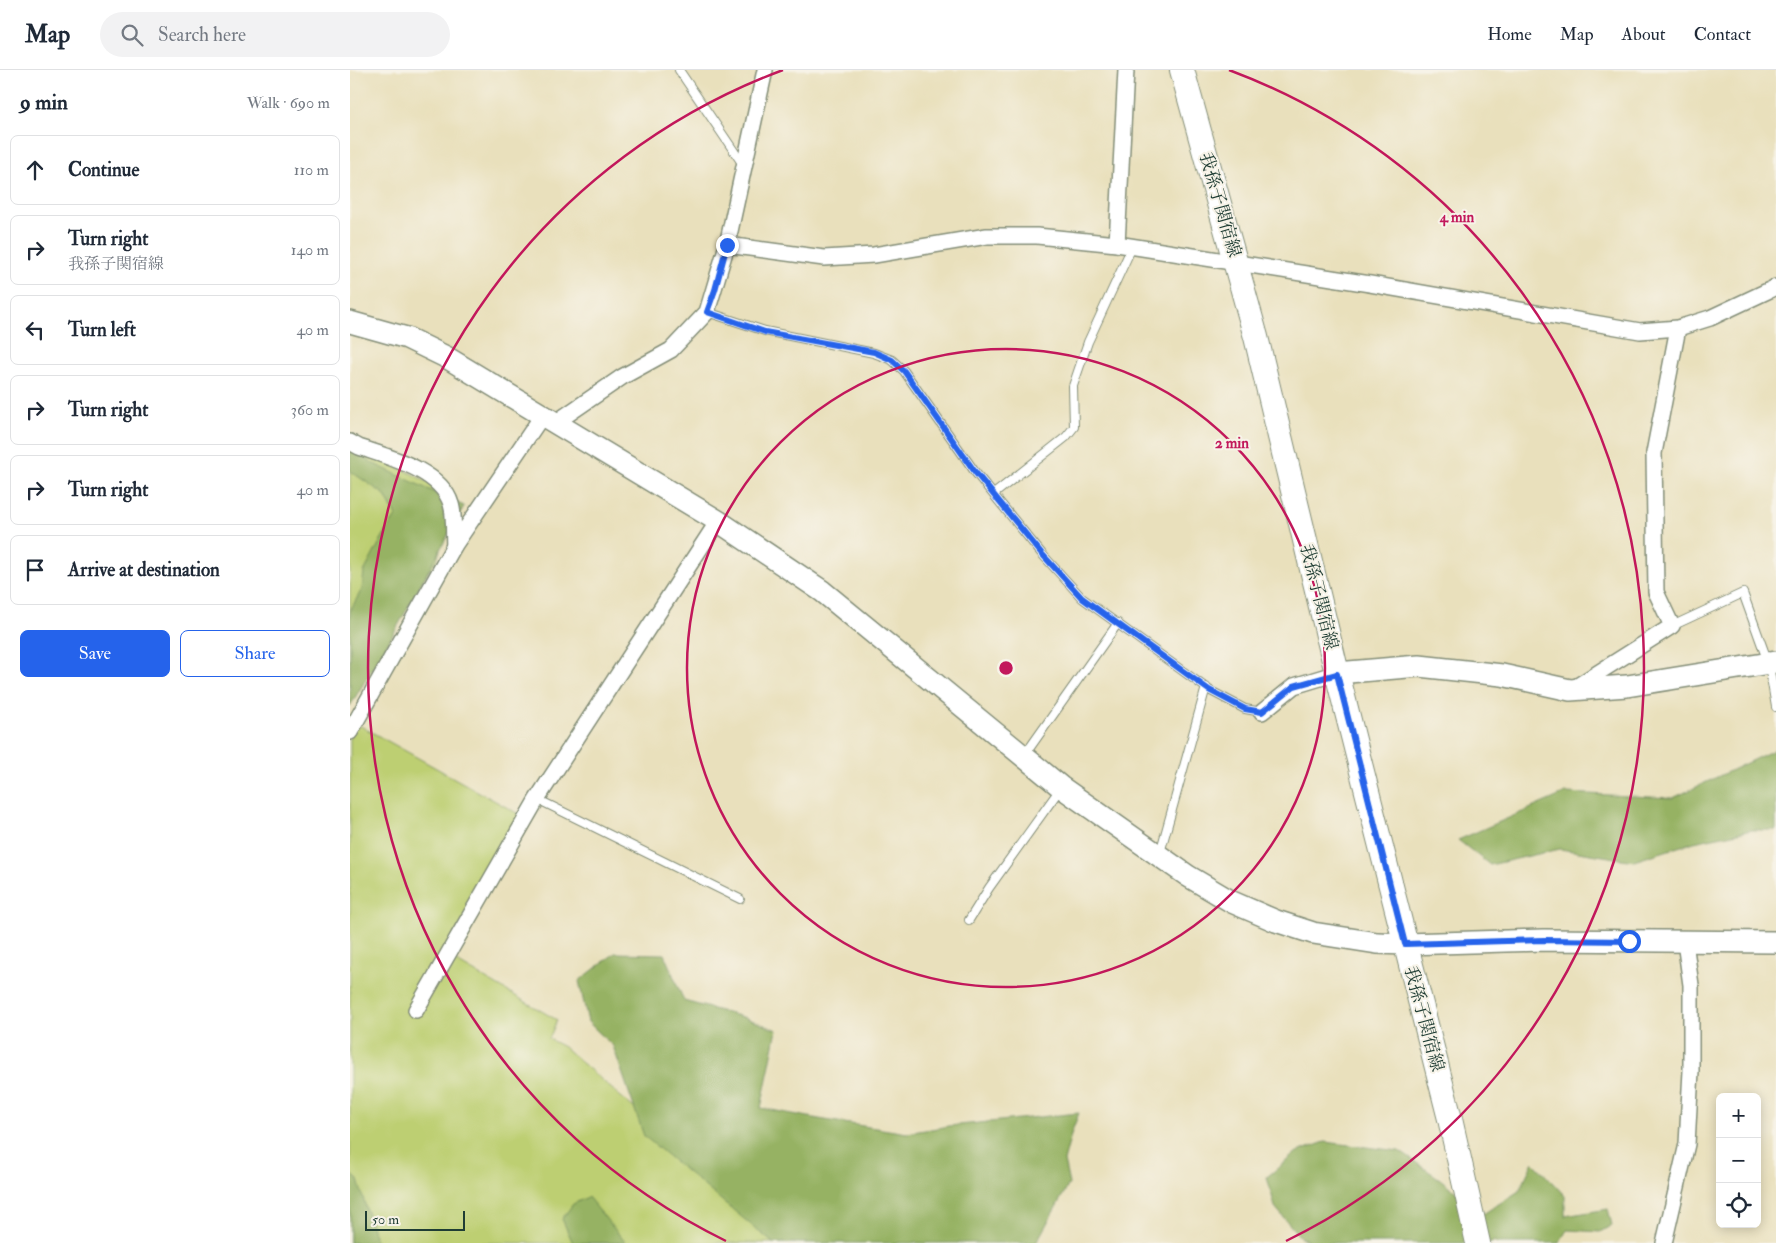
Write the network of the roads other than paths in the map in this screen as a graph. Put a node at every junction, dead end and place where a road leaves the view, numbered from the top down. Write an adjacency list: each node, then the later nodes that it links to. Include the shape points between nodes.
1 (679, 70): 5 (lane)
2 (765, 70): 5 (street)
3 (1126, 70): 6 (street)
4 (1182, 70): 9 (main road, 我孫子関宿線)
5 (745, 167): 7 (street)
6 (1117, 244): 7 (street, via 1037,236 987,236 874,255 824,258); 8 (street)
7 (727, 245): 11 (street)
8 (1132, 247): 9 (street); 16 (lane, via 1088,342 1073,386 1074,427 1066,437)
9 (1236, 263): 13 (street, via 1640,331); 22 (main road, 我孫子関宿線)
10 (1776, 287): 13 (street, via 1710,318)
11 (707, 312): 14 (street, via 671,350); 16 (lane, via 765,332 874,352 892,360 904,371)
12 (350, 322): 14 (street, via 407,338 446,357)
13 (1678, 328): 20 (street, via 1654,453 1656,592)
14 (549, 420): 17 (street); 18 (street)
15 (350, 442): 18 (street, via 420,470 434,480 447,494 452,506)
16 (994, 494): 19 (lane, via 1082,598)
17 (718, 521): 28 (street, via 822,591); 30 (street)
18 (454, 546): 27 (street)
19 (1118, 623): 23 (lane); 28 (lane)
20 (1672, 626): 21 (lane, via 1743,593); 24 (street)
21 (1772, 664): 24 (street, via 1626,686); 25 (lane)
22 (1337, 674): 24 (street, via 1419,666 1502,674); 26 (street, via 1294,686); 36 (main road, 我孫子関宿線)
23 (1206, 687): 26 (lane, via 1245,709); 31 (lane)
24 (1570, 690)
25 (1776, 707)
26 (1262, 712)
27 (350, 732)
28 (1024, 757): 29 (street)
29 (1061, 787): 31 (street); 33 (lane)
30 (537, 799): 32 (lane); 37 (street)
31 (1159, 855): 36 (street, via 1232,902 1276,921 1313,933)
32 (740, 899)
33 (969, 920)
34 (1685, 942): 35 (street); 36 (street, via 1544,940); 39 (street, via 1691,1004 1687,1144)
35 (1776, 942)
36 (1405, 944): 38 (main road, 我孫子関宿線)
37 (416, 1010)
38 (1478, 1243)
39 (1664, 1243)

